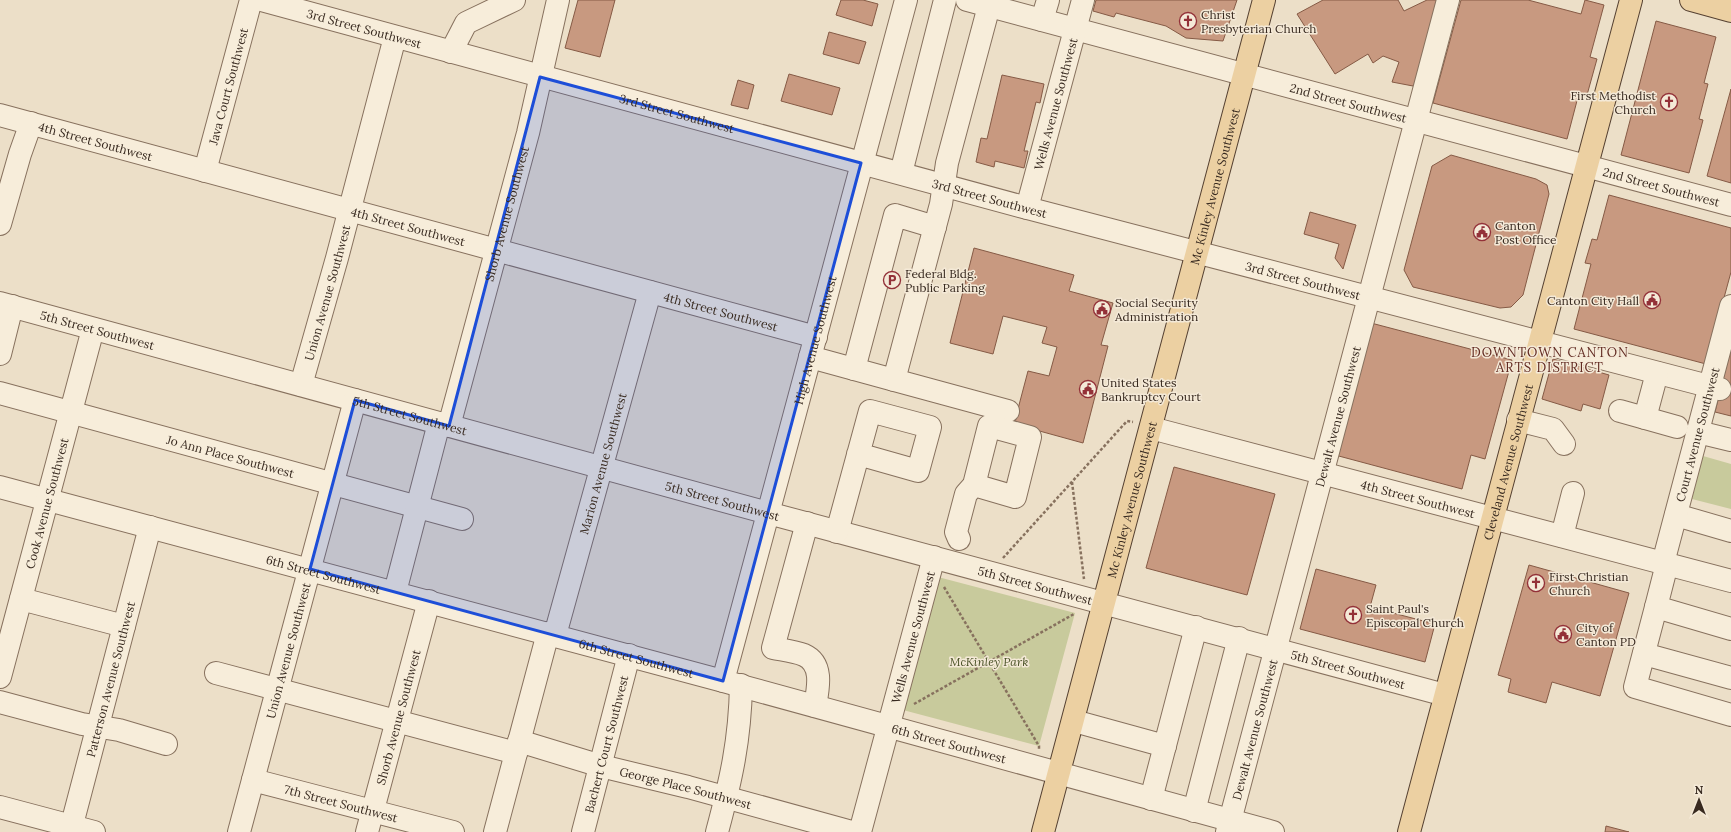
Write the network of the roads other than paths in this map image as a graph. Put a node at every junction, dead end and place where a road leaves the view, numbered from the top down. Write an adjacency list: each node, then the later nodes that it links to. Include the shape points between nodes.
1 (250, 0): 25 (street, Java Court Southwest)
2 (261, 0): 16 (street, 3rd Street Southwest)
3 (514, 0): 17 (street, via 466,23)
4 (558, 0): 19 (street, Shorb Avenue Southwest)
5 (906, 0): 23 (street, High Avenue Southwest)
6 (945, 0): 26 (street)
7 (1083, 0): 15 (street, Wells Avenue Southwest)
8 (1264, 0): 18 (main road, Mc Kinley Avenue Southwest)
9 (1448, 0): 21 (street, Dewalt Avenue Southwest)
10 (1631, 0): 24 (main road, Cleveland Avenue Southwest)
11 (1691, 0): 14 (main road)
12 (987, 3): 13 (street, 2nd Street Southwest); 27 (street, via 947,163)
13 (1045, 10): 15 (street, 2nd Street Southwest)
14 (1731, 11)
15 (1075, 29): 18 (street, 2nd Street Southwest); 29 (street, Wells Avenue Southwest)
16 (394, 37): 17 (street, 3rd Street Southwest); 30 (street, Union Avenue Southwest)
17 (451, 52): 19 (street, 3rd Street Southwest)
18 (1244, 75): 21 (street, 2nd Street Southwest); 34 (main road, Mc Kinley Avenue Southwest)
19 (540, 77): 23 (street, 3rd Street Southwest); 33 (street, Shorb Avenue Southwest, via 528,133)
20 (0, 115): 22 (street, 4th Street Southwest)
21 (1416, 121): 24 (street, 2nd Street Southwest); 36 (street, Dewalt Avenue Southwest)
22 (31, 123): 25 (street, 4th Street Southwest); 31 (street)
23 (861, 163): 26 (street, 3rd Street Southwest); 41 (street, High Avenue Southwest)
24 (1586, 166): 28 (street, 2nd Street Southwest); 40 (main road, Cleveland Avenue Southwest)
25 (205, 171): 30 (street, 4th Street Southwest)
26 (901, 174): 27 (street, 3rd Street Southwest)
27 (944, 185): 29 (street, 3rd Street Southwest); 32 (street)
28 (1731, 205)
29 (1027, 208): 34 (street, 3rd Street Southwest)
30 (349, 210): 33 (street, 4th Street Southwest); 46 (street, Union Avenue Southwest, via 338,258)
31 (0, 224)
32 (935, 226): 43 (street, via 895,215); 45 (street)
33 (496, 250): 35 (street, 4th Street Southwest); 55 (street, Shorb Avenue Southwest)
34 (1198, 253): 36 (street, 3rd Street Southwest); 56 (main road, Mc Kinley Avenue Southwest)
35 (650, 292): 41 (street, 4th Street Southwest); 61 (street, Marion Avenue Southwest)
36 (1369, 298): 40 (street, 3rd Street Southwest); 62 (street, Dewalt Avenue Southwest)
37 (6, 305): 39 (street, 5th Street Southwest); 42 (street)
38 (1731, 306): 47 (street, Court Avenue Southwest)
39 (93, 329): 46 (street, 5th Street Southwest); 52 (street, Cook Avenue Southwest)
40 (1538, 342): 44 (street, 3rd Street Southwest); 54 (main road, Cleveland Avenue Southwest)
41 (813, 347): 43 (street, 4th Street Southwest); 69 (street, High Avenue Southwest)
42 (0, 354)
43 (854, 369): 45 (street, 4th Street Southwest)
44 (1657, 373): 47 (street, 3rd Street Southwest); 53 (street)
45 (894, 380): 50 (street, 4th Street Southwest)
46 (301, 385): 49 (street, 5th Street Southwest)
47 (1715, 388): 57 (street, Court Avenue Southwest)
48 (0, 393): 52 (street, Jo Ann Place Southwest)
49 (355, 400): 55 (street, 5th Street Southwest); 63 (street, Union Avenue Southwest)
50 (1008, 410)
51 (1620, 411): 53 (street)
52 (70, 413): 63 (street, Jo Ann Place Southwest); 67 (street, Cook Avenue Southwest)
53 (1645, 418): 57 (street)
54 (1518, 420): 59 (street, via 1553,429); 71 (main road, Cleveland Avenue Southwest)
55 (444, 425): 61 (street, 5th Street Southwest); 68 (street, Shorb Avenue Southwest)
56 (1152, 428): 62 (street, 4th Street Southwest); 85 (main road, Mc Kinley Avenue Southwest)
57 (1687, 429): 58 (street); 70 (street, Court Avenue Southwest)
58 (1731, 440)
59 (1564, 444)
60 (858, 454): 76 (street)
61 (602, 468): 69 (street, 5th Street Southwest); 90 (street, Marion Avenue Southwest)
62 (1322, 473): 71 (street, 4th Street Southwest); 92 (street, Dewalt Avenue Southwest)
63 (332, 483): 68 (street, Jo Ann Place Southwest); 80 (street, Union Avenue Southwest)
64 (974, 485): 78 (street, Wells Avenue Southwest, via 966,494 956,532 959,539)
65 (0, 487): 67 (street, 6th Street Southwest)
66 (1573, 493): 77 (street)
67 (48, 499): 74 (street, 6th Street Southwest); 83 (street, Cook Avenue Southwest)
68 (416, 507): 72 (street, Jo Ann Place Southwest); 82 (street, Shorb Avenue Southwest)
69 (768, 513): 73 (street, 5th Street Southwest); 98 (street, High Avenue Southwest)
70 (1676, 515): 75 (street); 79 (street, Court Avenue Southwest)
71 (1492, 518): 77 (street, 4th Street Southwest); 100 (main road, Cleveland Avenue Southwest)
72 (462, 519)
73 (807, 524): 76 (street, 5th Street Southwest); 102 (street, via 773,648 805,656 816,668 819,685)
74 (150, 526): 80 (street, 6th Street Southwest); 87 (street, Patterson Avenue Southwest)
75 (1731, 531)
76 (837, 532): 78 (street, 5th Street Southwest)
77 (1562, 536): 79 (street, 4th Street Southwest)
78 (939, 564): 85 (street, 5th Street Southwest, via 991,572); 107 (street, Wells Avenue Southwest)
79 (1665, 564): 81 (street, 4th Street Southwest); 86 (street, Court Avenue Southwest)
80 (310, 569): 82 (street, 6th Street Southwest); 99 (street, Union Avenue Southwest)
81 (1731, 581)
82 (395, 592): 84 (street, 6th Street Southwest)
83 (21, 599): 87 (street); 96 (street, Cook Avenue Southwest)
84 (429, 601): 90 (street, 6th Street Southwest); 104 (street, Shorb Avenue Southwest)
85 (1105, 603): 88 (street, 5th Street Southwest); 105 (main road, Mc Kinley Avenue Southwest)
86 (1656, 607): 89 (street); 93 (street, Court Avenue Southwest)
87 (124, 626): 106 (street, Patterson Avenue Southwest)
88 (1196, 627): 91 (street, 5th Street Southwest); 109 (street)
89 (1731, 629)
90 (552, 634): 94 (street, 6th Street Southwest); 110 (street, Marion Avenue Southwest)
91 (1239, 638): 92 (street, 5th Street Southwest); 118 (street)
92 (1276, 648): 100 (street, 5th Street Southwest); 119 (street, Dewalt Avenue Southwest)
93 (1644, 654): 97 (street); 103 (street, Court Avenue Southwest, via 1635,687)
94 (629, 655): 98 (street, 6th Street Southwest); 111 (street, Bachert Court Southwest)
95 (216, 673): 99 (street, George Place Southwest)
96 (0, 677)
97 (1731, 678)
98 (732, 683): 102 (street, 6th Street Southwest); 114 (street, High Avenue Southwest, via 740,718 736,753)
99 (277, 690): 104 (street, George Place Southwest); 113 (street, Union Avenue Southwest)
100 (1445, 695): 132 (main road, Cleveland Avenue Southwest)
101 (0, 702): 106 (street)
102 (815, 706): 107 (street, 6th Street Southwest)
103 (1731, 715)
104 (396, 721): 110 (street, George Place Southwest); 117 (street, Shorb Avenue Southwest)
105 (1074, 721): 109 (street); 112 (main road, Mc Kinley Avenue Southwest)
106 (97, 727): 108 (street, via 118,730); 120 (street, Patterson Avenue Southwest)
107 (888, 727): 112 (street, 6th Street Southwest); 129 (street, Wells Avenue Southwest)
108 (166, 744)
109 (1165, 746): 115 (street)
110 (518, 747): 111 (street, George Place Southwest); 125 (street, Marion Avenue Southwest)
111 (601, 766): 114 (street, George Place Southwest); 126 (street, Bachert Court Southwest)
112 (1060, 774): 115 (street, 6th Street Southwest); 130 (main road, Mc Kinley Avenue Southwest)
113 (253, 780): 117 (street, 7th Street Southwest); 122 (street, Union Avenue Southwest)
114 (726, 798): 127 (street, High Avenue Southwest); 128 (street, George Place Southwest)
115 (1150, 799): 118 (street, 6th Street Southwest)
116 (0, 807): 120 (street)
117 (372, 811): 123 (street, Shorb Avenue Southwest); 124 (street, 7th Street Southwest)
118 (1194, 811): 119 (street, 6th Street Southwest)
119 (1228, 826): 131 (street, 6th Street Southwest)
120 (71, 829): 121 (street)
121 (94, 832)
122 (239, 832)
123 (367, 832)
124 (453, 832)
125 (495, 832)
126 (583, 832)
127 (717, 832)
128 (852, 832)
129 (860, 832)
130 (1044, 832)
131 (1273, 832)
132 (1409, 832)

